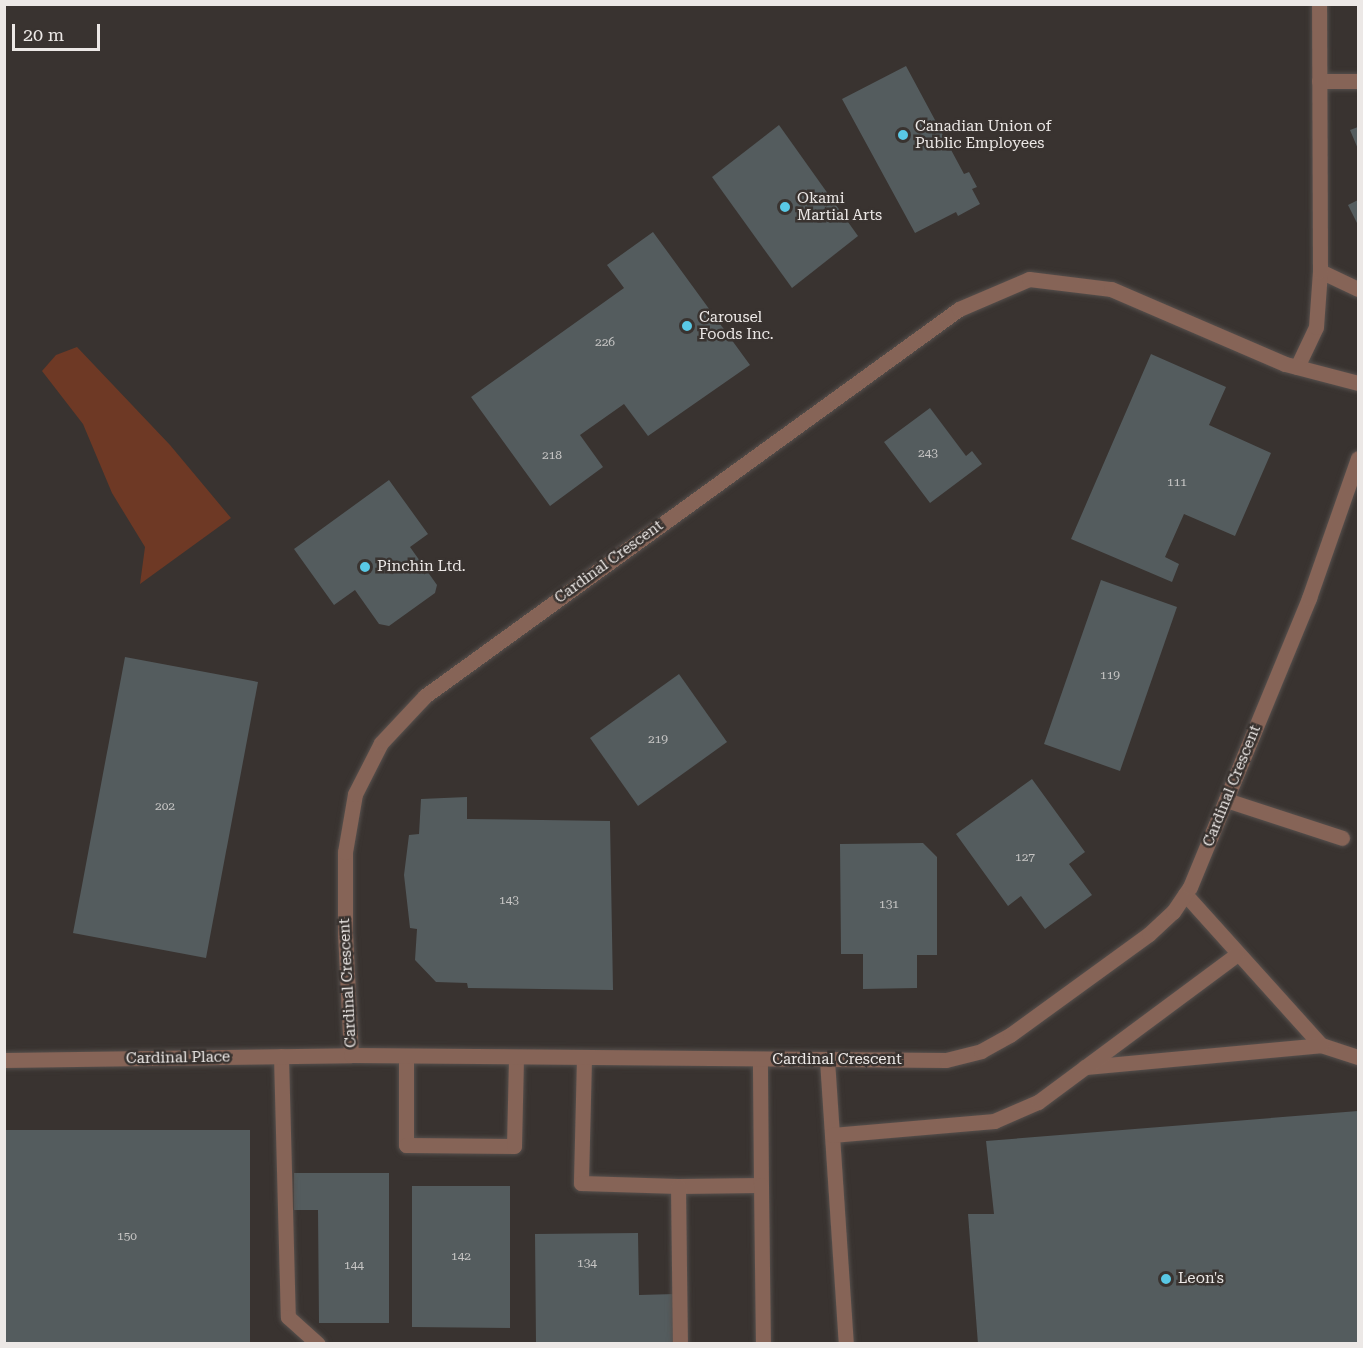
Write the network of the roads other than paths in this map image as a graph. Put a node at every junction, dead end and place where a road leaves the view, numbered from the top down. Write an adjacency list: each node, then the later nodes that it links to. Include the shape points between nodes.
1 (1319, 4): 2 (street)
2 (1319, 81): 3 (street); 4 (street)
3 (1359, 81)
4 (1320, 271): 5 (street); 6 (street, via 1316,327)
5 (1359, 289)
6 (1297, 368): 7 (street, Cardinal Crescent); 14 (street, Cardinal Crescent, via 1111,289 1029,279 959,309 444,682 425,696 381,743 355,794 345,852)
7 (1359, 383)
8 (1359, 458): 9 (street, Cardinal Crescent, via 1309,598)
9 (1226, 800): 10 (street); 11 (street, Cardinal Crescent)
10 (1342, 838)
11 (1185, 894): 12 (street); 22 (street, Cardinal Crescent, via 1173,912 1149,934 1010,1035 981,1051 946,1060)
12 (1236, 954): 13 (street); 23 (street)
13 (1321, 1045): 18 (street); 23 (street)
14 (351, 1055): 15 (street, Cardinal Place); 16 (street, Cardinal Crescent)
15 (281, 1056): 21 (street, Cardinal Place); 27 (street, via 288,1317)
16 (406, 1056): 17 (street, Cardinal Crescent); 17 (street, via 406,1145 514,1146)
17 (516, 1057): 19 (street, Cardinal Crescent)
18 (1359, 1057)
19 (584, 1058): 20 (street, Cardinal Crescent); 26 (street, via 581,1183)
20 (760, 1059): 22 (street, Cardinal Crescent); 25 (street)
21 (4, 1060)
22 (827, 1060): 24 (street)
23 (1085, 1067): 24 (street, via 1038,1102 994,1121)
24 (832, 1135): 30 (street)
25 (761, 1185): 26 (street); 29 (street)
26 (678, 1186): 28 (street)
27 (318, 1344)
28 (680, 1344)
29 (763, 1344)
30 (846, 1344)

